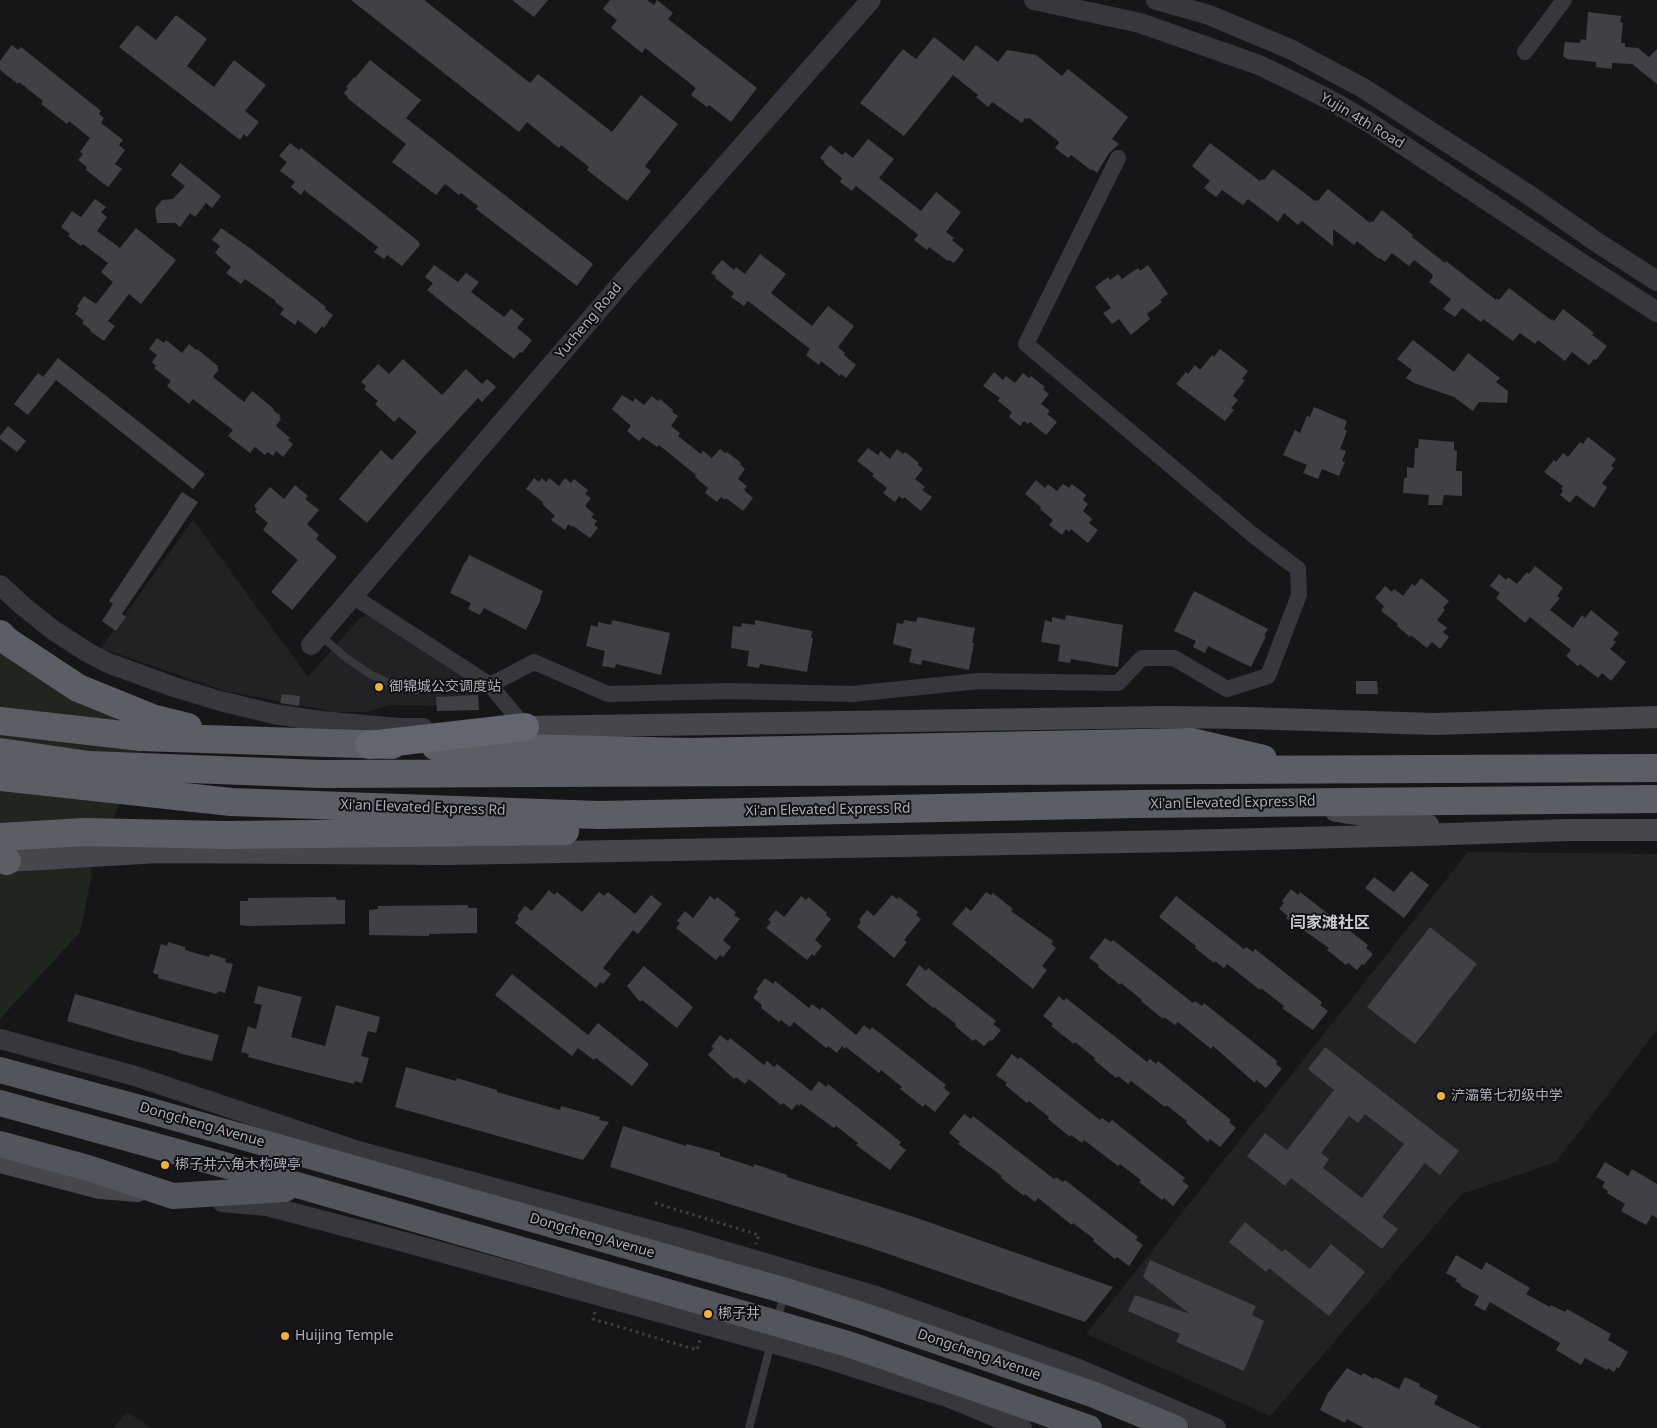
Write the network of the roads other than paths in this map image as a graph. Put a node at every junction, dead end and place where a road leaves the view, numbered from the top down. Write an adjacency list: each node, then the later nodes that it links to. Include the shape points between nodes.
1 (872, 0): 10 (street, Yucheng Road, via 632,270)
2 (1034, 0): 8 (street, Yujin 4th Road, via 1151,26 1259,65 1306,88 1370,123)
3 (1156, 0): 7 (street, Yujin 4th Road, via 1209,15 1290,49 1363,88)
4 (1564, 0): 5 (street)
5 (1525, 52)
6 (1118, 158): 13 (street, via 1026,344 1298,569 1299,595 1268,676 1227,689 1174,658 1142,658 1118,683 979,681 852,694 730,691 608,694 534,662)
7 (1657, 282)
8 (1657, 312)
9 (0, 585): 16 (street, via 53,630 87,652 131,672 220,701 274,714 398,728)
10 (354, 596): 12 (street, Yucheng Road); 13 (street)
11 (0, 634): 17 (highway, via 78,688 152,718)
12 (316, 640): 13 (lane, via 395,686 417,690)
13 (490, 685): 16 (street)
14 (1657, 718): 16 (main road, via 1434,724 1163,717)
15 (0, 720): 17 (highway, via 141,737)
16 (525, 727): 18 (highway)
17 (250, 741): 18 (highway)
18 (368, 745): 21 (highway, via 689,752 1191,742)
19 (0, 752): 21 (highway, via 88,766 331,774)
20 (1657, 768): 21 (highway)
21 (1305, 770)
22 (0, 777): 25 (highway, Xi'an Elevated Express Rd, via 231,802 598,815)
23 (1657, 799): 24 (highway, Xi'an Elevated Express Rd)
24 (1273, 802): 25 (highway, Xi'an Elevated Express Rd); 27 (main road)
25 (1136, 804): 28 (highway, via 1086,821 226,835 84,832)
26 (1657, 830): 27 (main road)
27 (1486, 833): 28 (main road, via 457,854)
28 (2, 854)
29 (0, 1039): 42 (street, via 135,1076 358,1151 694,1242 873,1295 1076,1368)
30 (0, 1070): 36 (main road, Dongcheng Avenue)
31 (0, 1102): 34 (main road)
32 (0, 1144): 35 (main road)
33 (0, 1162): 35 (main road, via 100,1188)
34 (304, 1187): 35 (main road); 37 (main road)
35 (167, 1194): 37 (street, via 267,1206)
36 (786, 1291): 37 (lane); 41 (main road, Dongcheng Avenue, via 1092,1394)
37 (774, 1334): 38 (lane); 39 (street, via 815,1355 950,1398); 40 (main road, via 857,1347)
38 (749, 1428)
39 (1022, 1428)
40 (1089, 1428)
41 (1175, 1428)
42 (1216, 1428)

